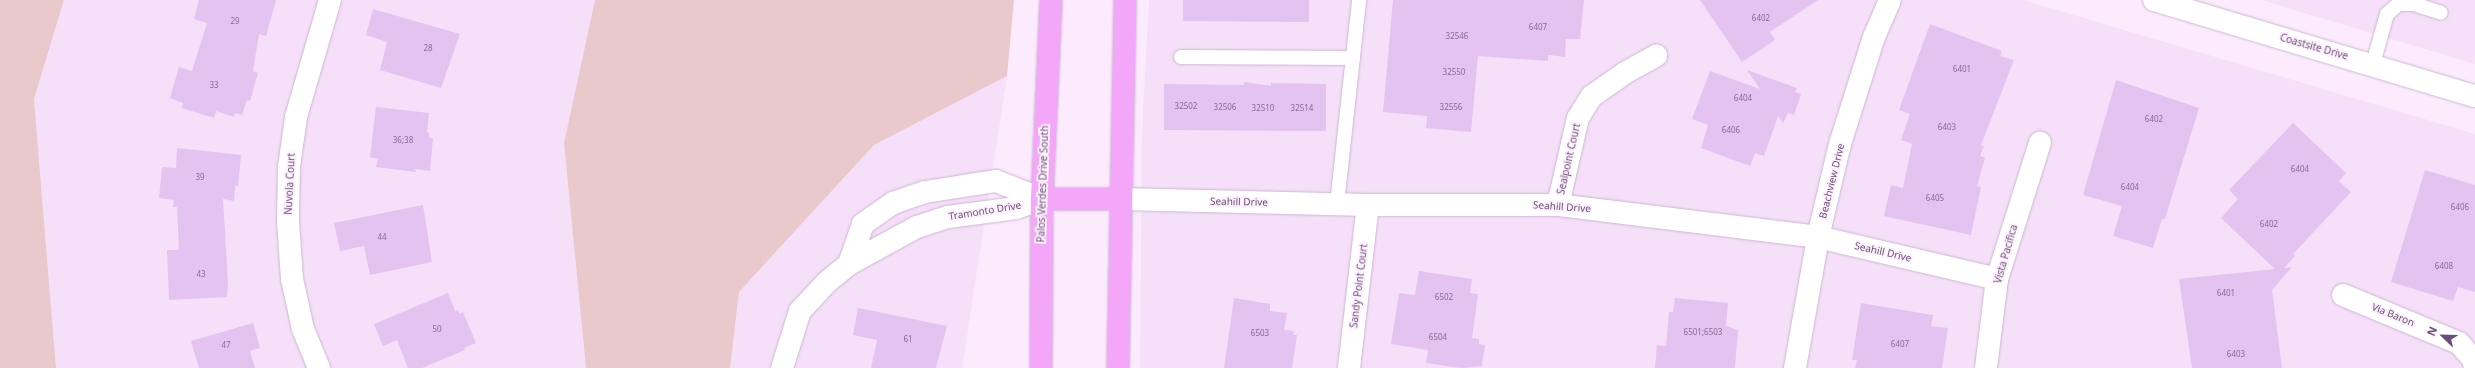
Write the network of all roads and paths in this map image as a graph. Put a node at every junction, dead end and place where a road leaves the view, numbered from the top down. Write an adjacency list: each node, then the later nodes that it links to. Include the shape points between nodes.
1 (330, 0): 24 (street, Nuvola Court, via 296,117 288,206 292,279 303,329)
2 (1051, 0): 14 (main road, Palos Verdes Drive South)
3 (1125, 0): 15 (main road)
4 (1359, 0): 10 (lane)
5 (1890, 0): 19 (street, Beachview Drive, via 1874,37 1840,144)
6 (2154, 0): 11 (street, Coastsite Drive)
7 (2441, 13): 11 (lane, via 2414,4 2398,4 2387,14)
8 (1656, 56): 18 (street, Sealpoint Court, via 1623,74 1592,96 1578,118)
9 (1180, 57): 10 (lane)
10 (1353, 58): 16 (lane)
11 (2373, 64): 12 (street, Coastsite Drive)
12 (2475, 96)
13 (2040, 144): 21 (street, Vista Pacifica)
14 (1042, 199): 15 (main road); 20 (street, Tramonto Drive, via 1016,208 948,217 916,227); 20 (street, Tramonto Drive, via 996,181 926,192 892,203 863,224); 26 (main road, Palos Verdes Drive South)
15 (1121, 199): 16 (street, Seahill Drive); 27 (main road)
16 (1337, 204): 17 (street, Seahill Drive)
17 (1368, 205): 18 (street, Seahill Drive); 28 (street, Sandy Point Court)
18 (1558, 205): 19 (street, Seahill Drive)
19 (1818, 237): 21 (street, Seahill Drive); 29 (street, Beachview Drive)
20 (850, 264): 25 (street, Tramonto Drive, via 827,282 800,312)
21 (1997, 279): 30 (street, Vista Pacifica)
22 (2344, 295): 23 (street, Via Baron, via 2460,343 2473,358)
23 (2475, 367)
24 (319, 368)
25 (782, 368)
26 (1041, 368)
27 (1118, 368)
28 (1349, 368)
29 (1796, 368)
30 (1986, 368)

